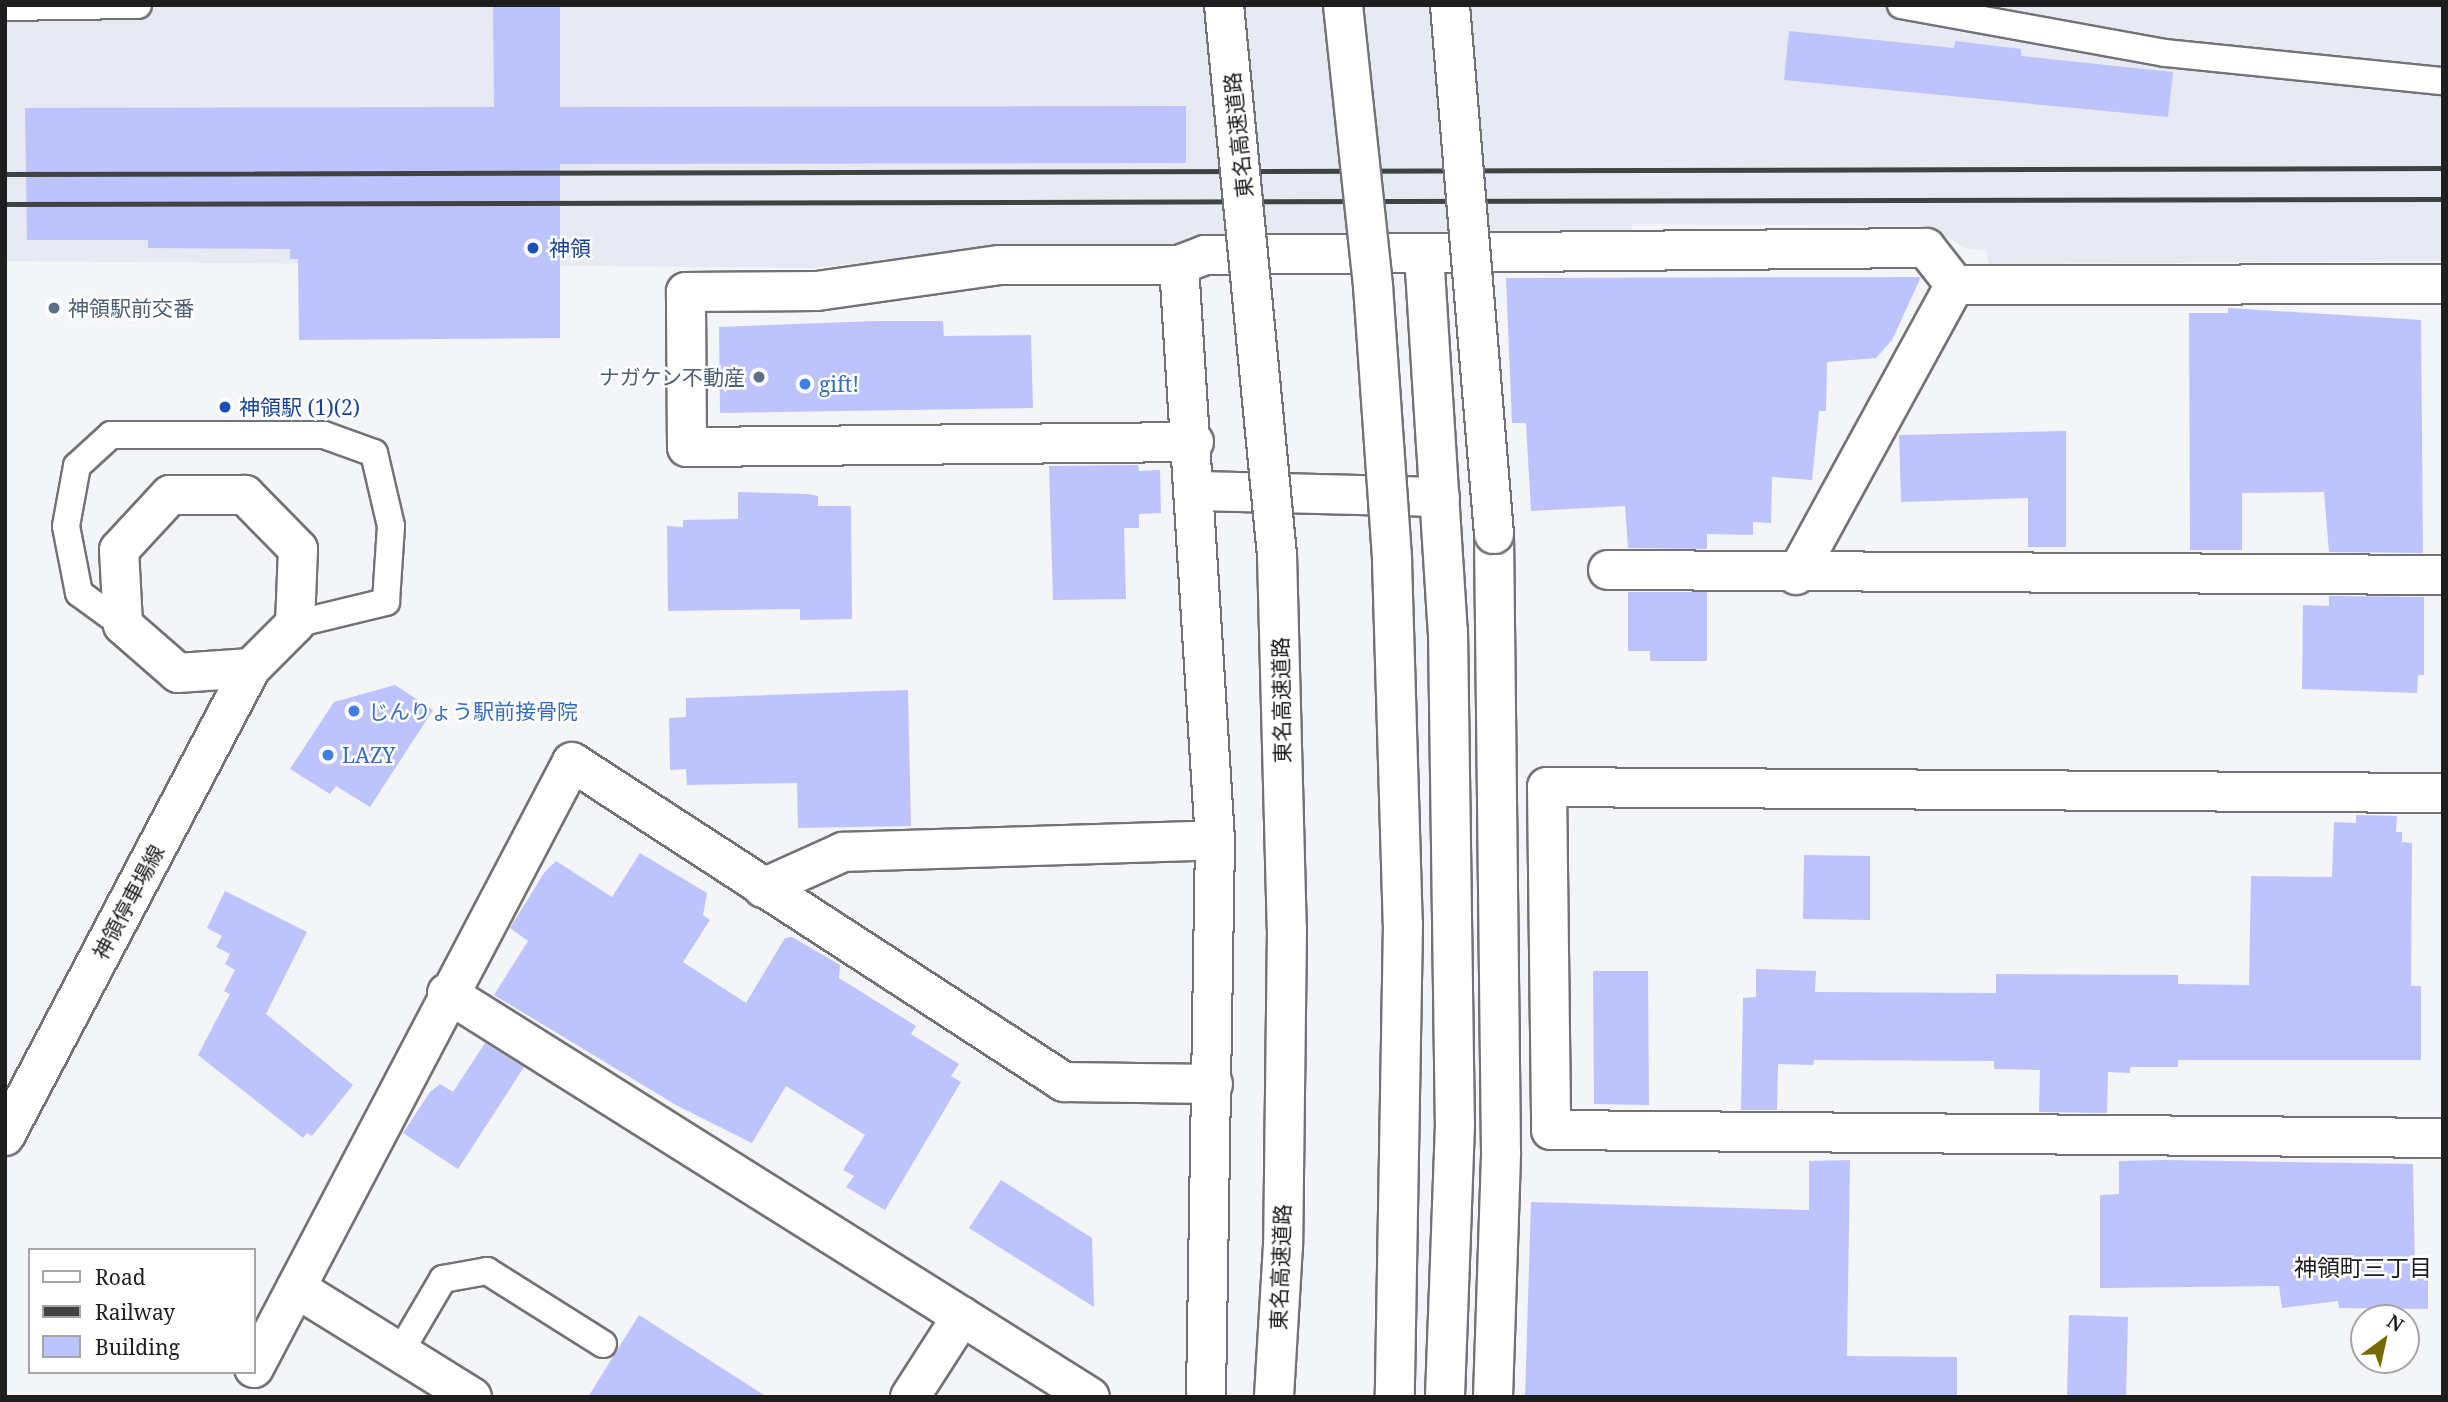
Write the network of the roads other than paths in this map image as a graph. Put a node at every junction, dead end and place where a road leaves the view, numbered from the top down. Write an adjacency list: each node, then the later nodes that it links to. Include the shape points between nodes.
1 (138, 5): 6 (lane)
2 (1224, 5): 39 (main road, 東名高速道路, bridge, via 1277,555 1287,929 1283,1245)
3 (1343, 5): 40 (main road, bridge, via 1373,286 1393,575 1403,924)
4 (1450, 5): 42 (main road, bridge, via 1494,534 1501,1003)
5 (1901, 5): 7 (lane, via 2165,53)
6 (5, 7)
7 (2443, 81)
8 (1424, 254): 9 (main road, via 1205,255); 11 (main road, via 1926,248); 14 (main road)
9 (1179, 265): 12 (main road); 12 (main road, via 1000,265 817,291 686,292 687,447)
10 (2443, 284): 11 (main road)
11 (1955, 285): 16 (main road)
12 (1194, 442): 13 (main road)
13 (1196, 491): 14 (main road); 22 (main road)
14 (1440, 496): 41 (main road, via 1455,1124)
15 (1608, 570): 16 (main road)
16 (1796, 575): 17 (main road)
17 (2443, 575)
18 (295, 624): 19 (main road, via 298,549 246,495 170,495 119,550); 19 (lane, via 386,602 391,526 374,453 324,435 111,435 77,466 66,526 79,593); 20 (main road)
19 (123, 625): 20 (main road, via 178,673)
20 (251, 668): 26 (main road, 神領停車場線)
21 (2443, 793): 27 (main road, via 1547,787 1551,1130)
22 (1215, 841): 23 (main road, via 843,852); 25 (main road)
23 (763, 888): 24 (main road, via 572,762); 25 (main road, via 1064,1082)
24 (447, 993): 28 (main road); 29 (main road)
25 (1213, 1084): 38 (main road)
26 (5, 1136)
27 (2443, 1138)
28 (296, 1288): 31 (main road); 32 (main road)
29 (962, 1317): 36 (main road); 37 (main road)
30 (603, 1344): 31 (lane, via 487,1271 443,1279)
31 (400, 1352): 35 (main road)
32 (256, 1364)
33 (251, 1374): 34 (main road)
34 (238, 1397)
35 (472, 1397)
36 (910, 1397)
37 (1090, 1397)
38 (1206, 1397)
39 (1274, 1397)
40 (1395, 1397)
41 (1445, 1397)
42 (1493, 1397)

